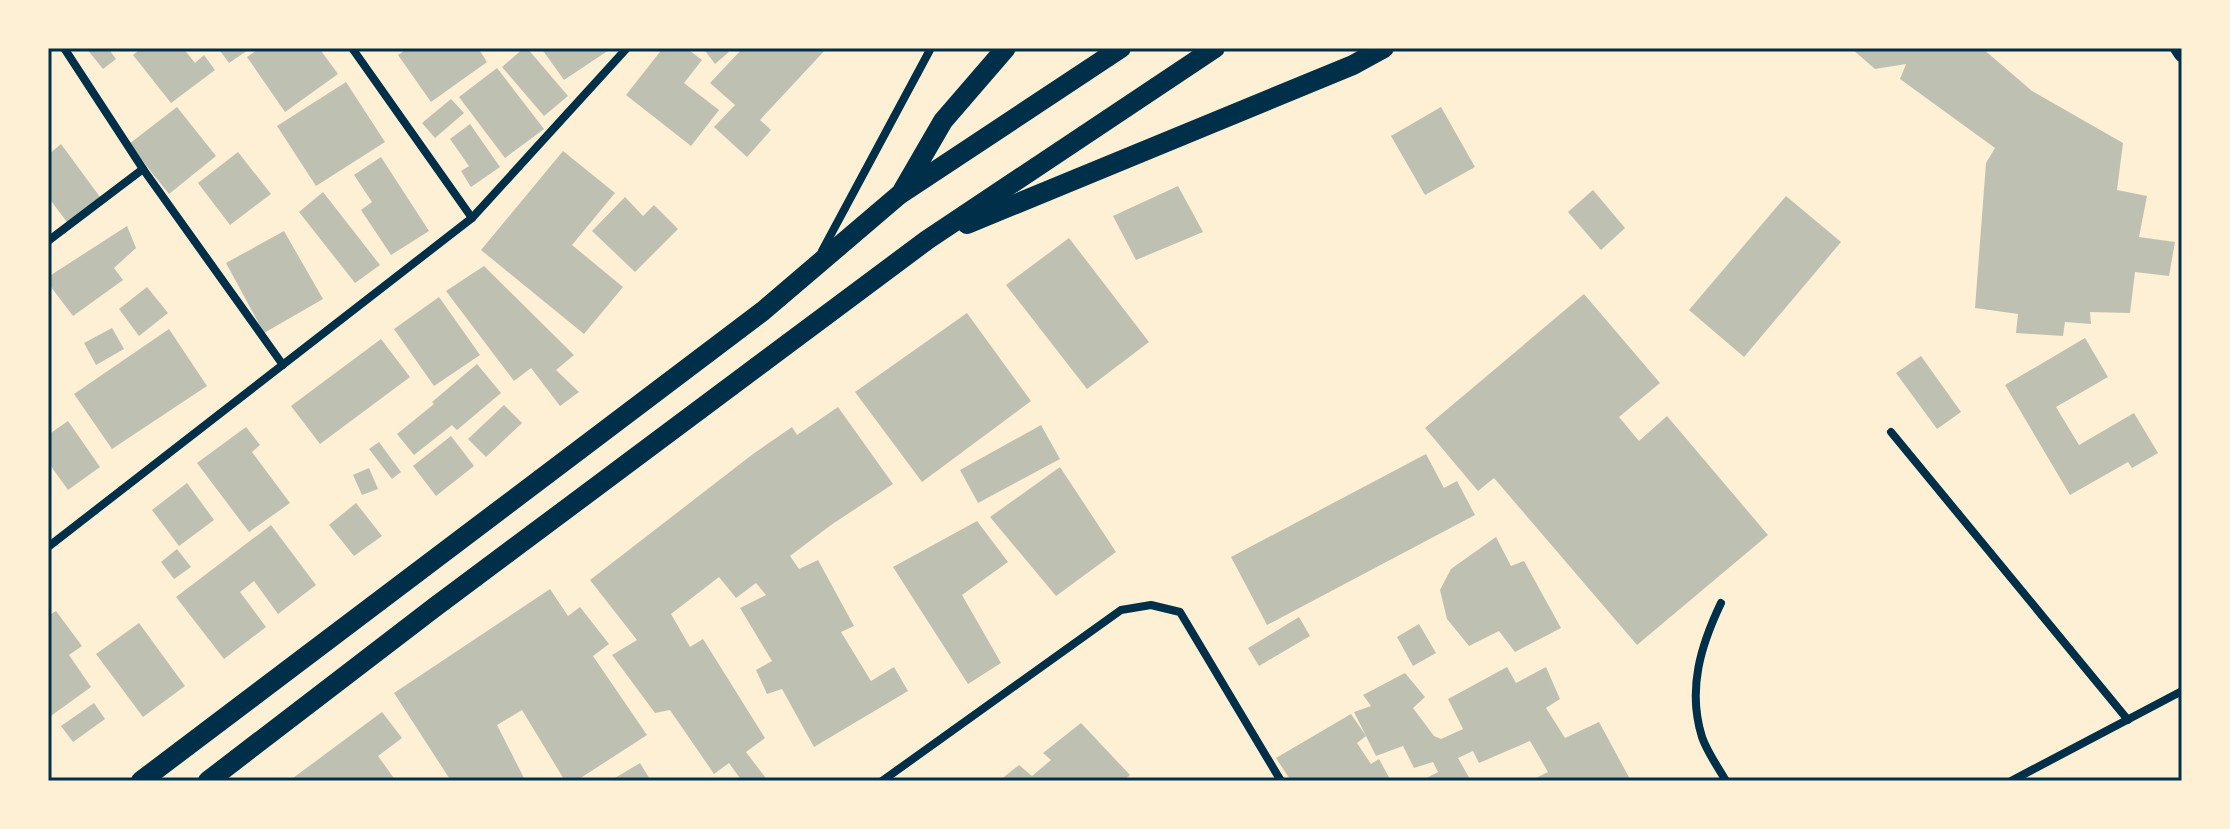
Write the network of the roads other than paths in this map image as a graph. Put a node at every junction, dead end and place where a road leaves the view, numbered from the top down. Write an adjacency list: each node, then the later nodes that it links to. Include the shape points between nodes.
1 (64, 48): 11 (street)
2 (352, 48): 13 (street)
3 (931, 48): 16 (street)
4 (1006, 48): 12 (main road, via 943,121)
5 (1121, 48): 12 (main road)
6 (1215, 48): 14 (main road)
7 (1384, 48): 14 (main road)
8 (2178, 48): 10 (main road)
9 (621, 50): 13 (street)
10 (2182, 54)
11 (143, 169): 15 (street); 17 (street)
12 (899, 195): 16 (main road)
13 (472, 218): 17 (street)
14 (927, 240): 24 (main road)
15 (48, 241)
16 (812, 269): 23 (main road)
17 (283, 365): 19 (street)
18 (1891, 432): 22 (street)
19 (48, 547)
20 (1721, 603): 27 (street, via 1705,635 1694,706 1703,739)
21 (2182, 691): 22 (street)
22 (2128, 720): 28 (street)
23 (141, 781)
24 (208, 781)
25 (882, 781): 26 (street, via 1121,610 1151,605 1180,612)
26 (1281, 781)
27 (1726, 781)
28 (2011, 781)

